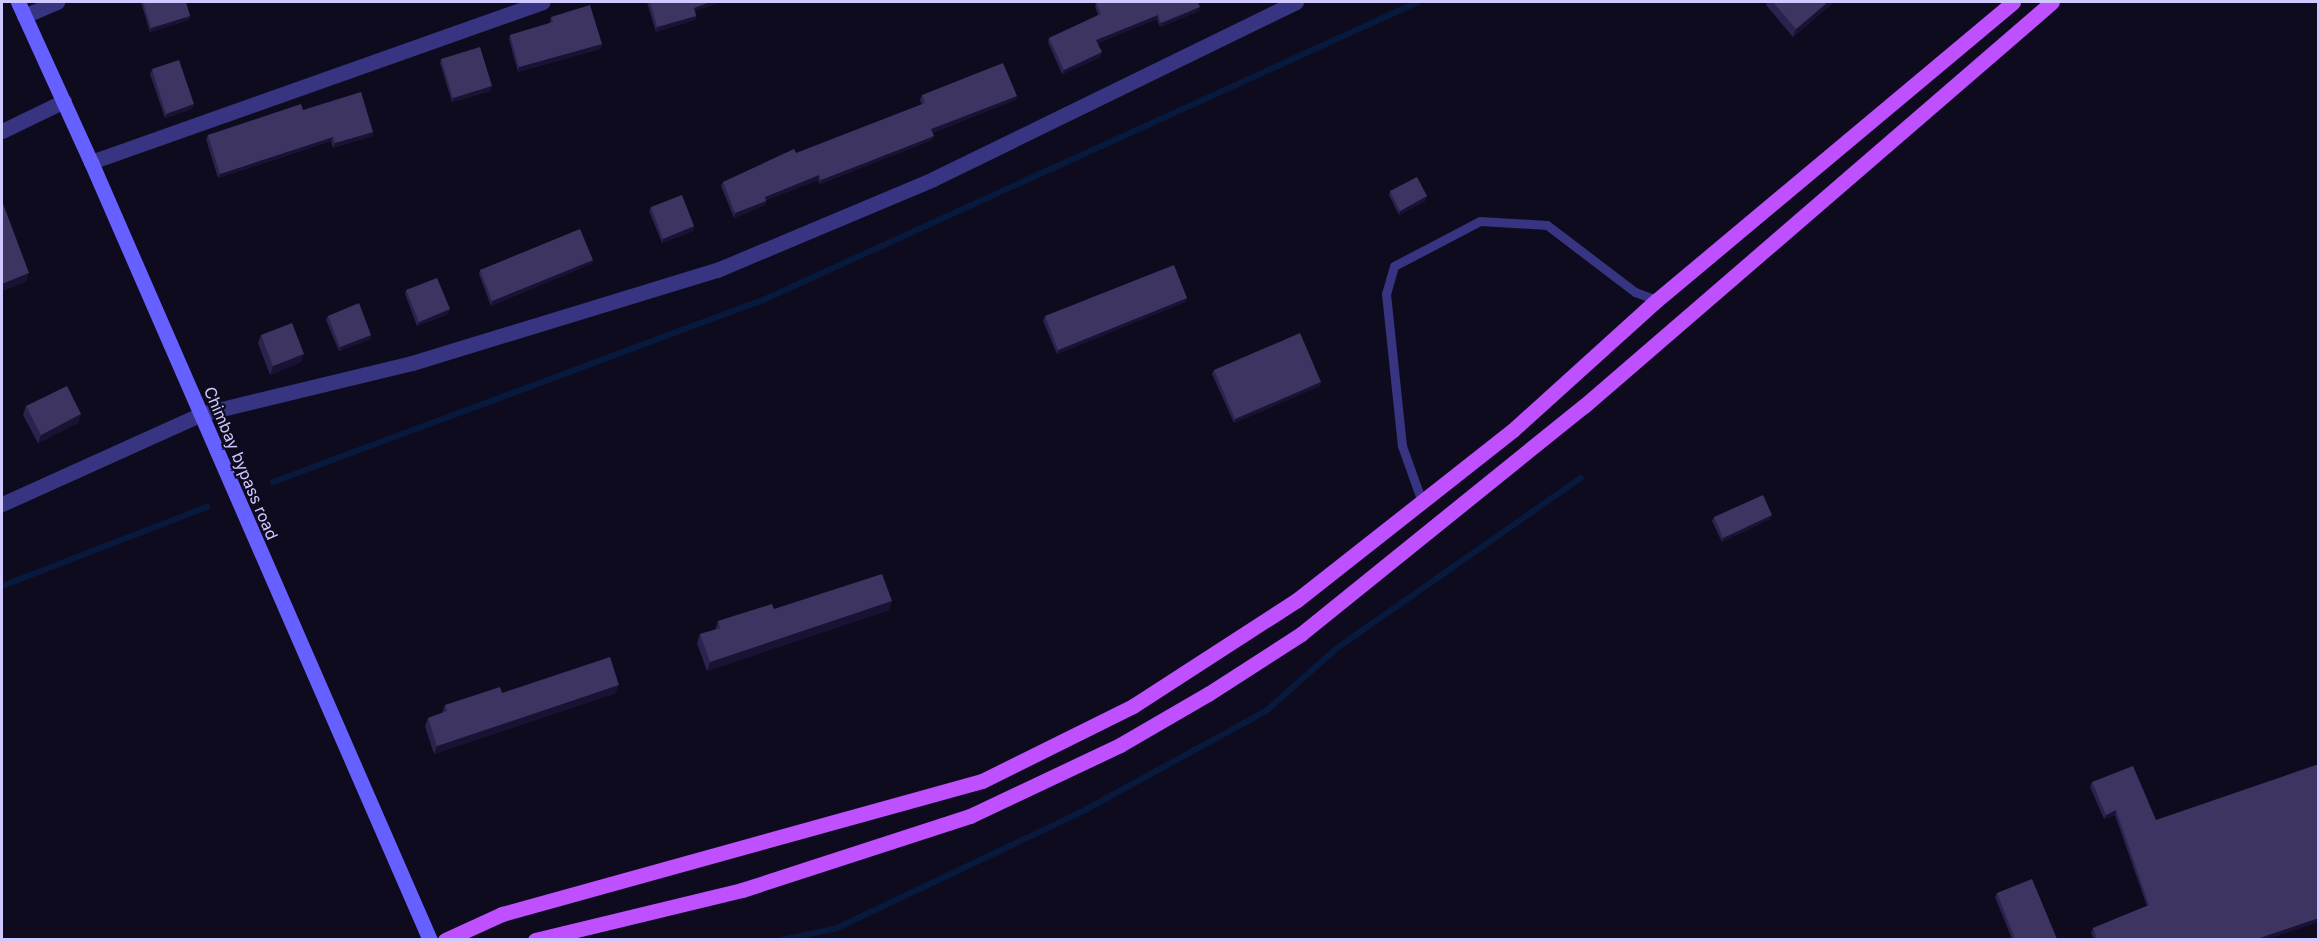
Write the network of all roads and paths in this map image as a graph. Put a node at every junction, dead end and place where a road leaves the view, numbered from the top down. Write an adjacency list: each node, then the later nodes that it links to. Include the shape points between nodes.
1 (18, 2): 7 (main road, Chimbay bypass road)
2 (57, 2): 7 (street)
3 (543, 2): 10 (street)
4 (1296, 2): 12 (street, via 933,179 717,270 412,363)
5 (2013, 2): 11 (main road)
6 (2052, 2): 17 (main road, via 1584,406 1301,634 1208,694 1120,745 970,816 742,890)
7 (24, 16): 8 (main road, Chimbay bypass road)
8 (64, 101): 9 (street); 10 (main road, Chimbay bypass road)
9 (2, 131)
10 (92, 162): 12 (main road, Chimbay bypass road)
11 (1657, 300): 13 (main road, via 1514,430); 13 (lane, via 1635,292 1547,225 1480,221 1394,266 1386,294 1402,446)
12 (201, 414): 14 (street); 15 (main road, Chimbay bypass road)
13 (1421, 499): 16 (main road, via 1297,600 1206,662 1133,706 982,781 502,914)
14 (2, 504)
15 (430, 939)
16 (445, 939)
17 (536, 939)

